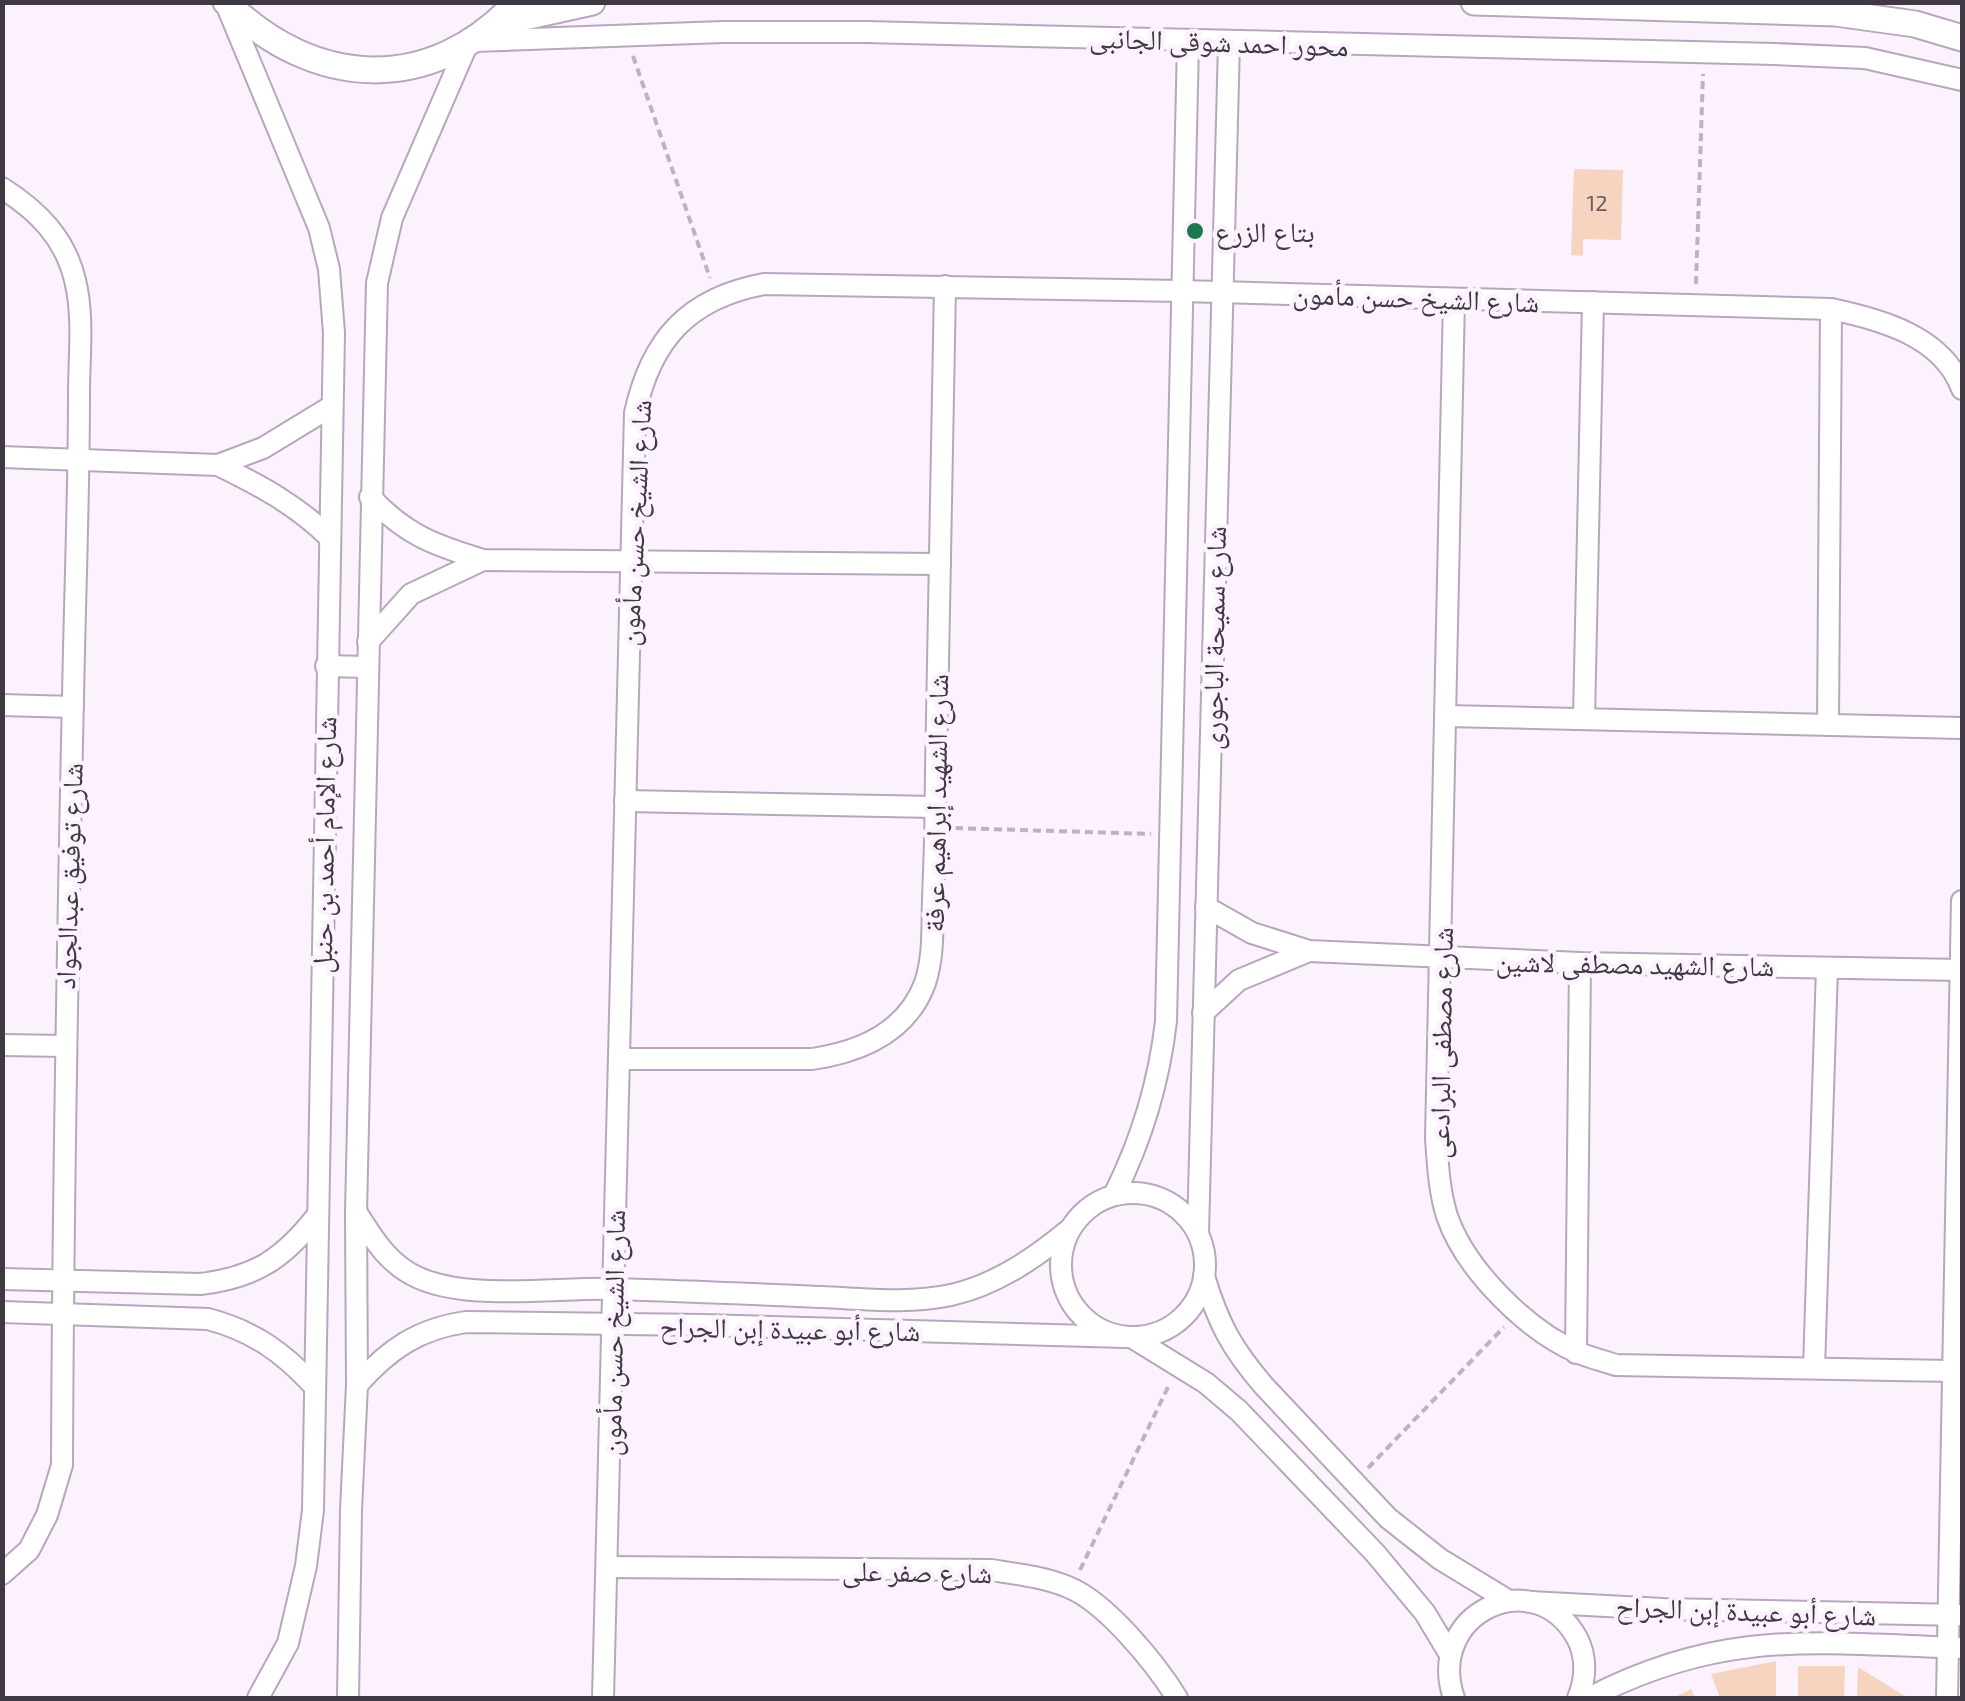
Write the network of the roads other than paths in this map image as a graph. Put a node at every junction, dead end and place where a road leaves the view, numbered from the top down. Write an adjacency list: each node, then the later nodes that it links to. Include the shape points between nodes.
1 (225, 2): 9 (main road, via 252,28 319,63 395,69); 19 (street, شارع الإمام أحمد بن حنبل, via 319,228 330,285)
2 (517, 2): 5 (main road)
3 (592, 2): 5 (main road)
4 (1474, 2): 6 (main road, via 1836,12)
5 (498, 24): 9 (main road)
6 (1962, 38)
7 (1188, 42): 8 (street, محور احمد شوقى الجانبى); 9 (street, محور احمد شوقى الجانبى, via 724,32); 13 (street, شارع سميحة الباجورى)
8 (1229, 43): 10 (street, محور احمد شوقى الجانبى, via 1865,58); 14 (street, شارع سميحة الباجورى)
9 (470, 44): 23 (street, شارع الإمام أحمد بن حنبل, via 382,251)
10 (1962, 80)
11 (2, 188): 21 (street, شارع توفيق عبدالجواد, via 49,226 76,282)
12 (945, 286): 13 (street, شارع الشيخ حسن مأمون); 26 (street, شارع الشيخ حسن مأمون, via 764,284 717,297 686,316 660,344 634,413); 27 (street, شارع الشهيد إبراهيم عرفة)
13 (1182, 291): 14 (street, شارع الشيخ حسن مأمون); 50 (street, شارع سميحة الباجورى, via 1166,1021 1144,1128)
14 (1222, 292): 15 (street, شارع الشيخ حسن مأمون); 40 (street, شارع سميحة الباجورى)
15 (1454, 299): 16 (street, شارع الشيخ حسن مأمون); 33 (street, شارع مصطفى البرادعى)
16 (1594, 302): 17 (street, شارع الشيخ حسن مأمون); 34 (street)
17 (1830, 309): 18 (street, شارع الشيخ حسن مأمون, via 1908,332 1936,352); 35 (street)
18 (1962, 388)
19 (332, 406): 22 (street, via 263,448); 24 (street, شارع الإمام أحمد بن حنبل)
20 (2, 457): 21 (street)
21 (79, 460): 22 (street); 32 (street, شارع توفيق عبدالجواد)
22 (218, 465): 24 (street, via 307,514)
23 (370, 497): 25 (street, via 414,535); 28 (street, شارع الإمام أحمد بن حنبل)
24 (330, 538): 29 (street, شارع الإمام أحمد بن حنبل)
25 (483, 560): 26 (street); 28 (street, via 411,594)
26 (631, 561): 27 (street); 37 (street, شارع الشيخ حسن مأمون)
27 (940, 564): 38 (street, شارع الشهيد إبراهيم عرفة)
28 (368, 642): 30 (street, شارع الإمام أحمد بن حنبل)
29 (326, 666): 30 (street); 52 (street, شارع الإمام أحمد بن حنبل)
30 (367, 667): 51 (street, شارع الإمام أحمد بن حنبل)
31 (2, 706): 32 (street)
32 (73, 707): 48 (street, شارع توفيق عبدالجواد)
33 (1446, 716): 34 (street); 42 (street, شارع مصطفى البرادعى)
34 (1584, 718): 35 (street)
35 (1828, 725): 36 (street)
36 (1962, 728)
37 (624, 801): 38 (street); 49 (street, شارع الشيخ حسن مأمون)
38 (936, 817): 49 (street, شارع الشهيد إبراهيم عرفة, via 932,955 924,985 893,1028 869,1045 812,1059)
39 (1962, 900): 45 (street)
40 (1206, 906): 41 (street, شارع الشهيد مصطفى لاشين, via 1252,934); 46 (street, شارع سميحة الباجورى)
41 (1309, 951): 42 (street, شارع الشهيد مصطفى لاشين); 46 (street, شارع الشهيد مصطفى لاشين, via 1238,980)
42 (1440, 957): 43 (street, شارع الشهيد مصطفى لاشين); 63 (street, شارع مصطفى البرادعى, via 1436,1139 1448,1216 1486,1280)
43 (1580, 963): 44 (street, شارع الشهيد مصطفى لاشين); 63 (street)
44 (1827, 968): 45 (street, شارع الشهيد مصطفى لاشين); 64 (street)
45 (1961, 970): 65 (street)
46 (1204, 1013): 54 (street, شارع سميحة الباجورى)
47 (2, 1045): 48 (street)
48 (64, 1046): 57 (street, شارع توفيق عبدالجواد)
49 (619, 1059): 58 (street, شارع الشيخ حسن مأمون)
50 (1114, 1195): 53 (street); 54 (street, via 1162,1199)
51 (356, 1213): 58 (street, شارع أبو عبيدة إبن الجراح, via 398,1267 440,1285); 67 (street, شارع الإمام أحمد بن حنبل)
52 (316, 1217): 57 (street, via 278,1257 230,1281); 66 (street, شارع الإمام أحمد بن حنبل)
53 (1070, 1229): 58 (street, شارع أبو عبيدة إبن الجراح, via 998,1278 924,1298); 62 (street, via 1061,1256 1063,1285 1076,1310 1098,1329)
54 (1198, 1233): 55 (street)
55 (1204, 1276): 62 (street, via 1180,1320 1158,1333); 72 (street, via 1217,1320 1244,1364 1354,1482 1414,1540)
56 (2, 1279): 57 (street)
57 (63, 1281): 60 (street, شارع توفيق عبدالجواد)
58 (612, 1289): 61 (street, شارع الشيخ حسن مأمون)
59 (2, 1312): 60 (street)
60 (62, 1313): 66 (street, via 190,1316 234,1326 277,1350); 71 (street, شارع توفيق عبدالجواد, via 62,1465 29,1550)
61 (612, 1324): 62 (street, شارع أبو عبيدة إبن الجراح); 67 (street, شارع أبو عبيدة إبن الجراح, via 438,1326 406,1339); 70 (street, شارع الشيخ حسن مأمون)
62 (1129, 1337): 76 (street, شارع أبو عبيدة إبن الجراح, via 1179,1364 1239,1411 1375,1553)
63 (1576, 1352): 64 (street, شارع مصطفى البرادعى, via 1616,1366)
64 (1814, 1368): 65 (street, شارع مصطفى البرادعى)
65 (1953, 1371): 74 (street)
66 (314, 1386): 68 (street, شارع الإمام أحمد بن حنبل)
67 (357, 1386): 69 (street, شارع الإمام أحمد بن حنبل)
68 (313, 1510): 69 (street); 77 (street, شارع الإمام أحمد بن حنبل, via 288,1643)
69 (350, 1510): 78 (street, شارع الإمام أحمد بن حنبل)
70 (607, 1567): 79 (street, شارع الشيخ حسن مأمون); 80 (street, شارع صفر على, via 1026,1575 1072,1588 1132,1638)
71 (2, 1574)
72 (1508, 1601): 73 (street, شارع أبو عبيدة إبن الجراح); 76 (street, via 1471,1618)
73 (1530, 1602): 74 (street, شارع أبو عبيدة إبن الجراح); 82 (street, via 1551,1610 1580,1642 1585,1664)
74 (1956, 1615): 75 (street)
75 (1956, 1647): 83 (street, شارع أبو عبيدة إبن الجراح, via 1751,1644 1661,1666); 84 (street)
76 (1450, 1653): 81 (street)
77 (258, 1698)
78 (348, 1698)
79 (602, 1698)
80 (1177, 1698)
81 (1453, 1698)
82 (1578, 1698)
83 (1589, 1698)
84 (1947, 1698)

